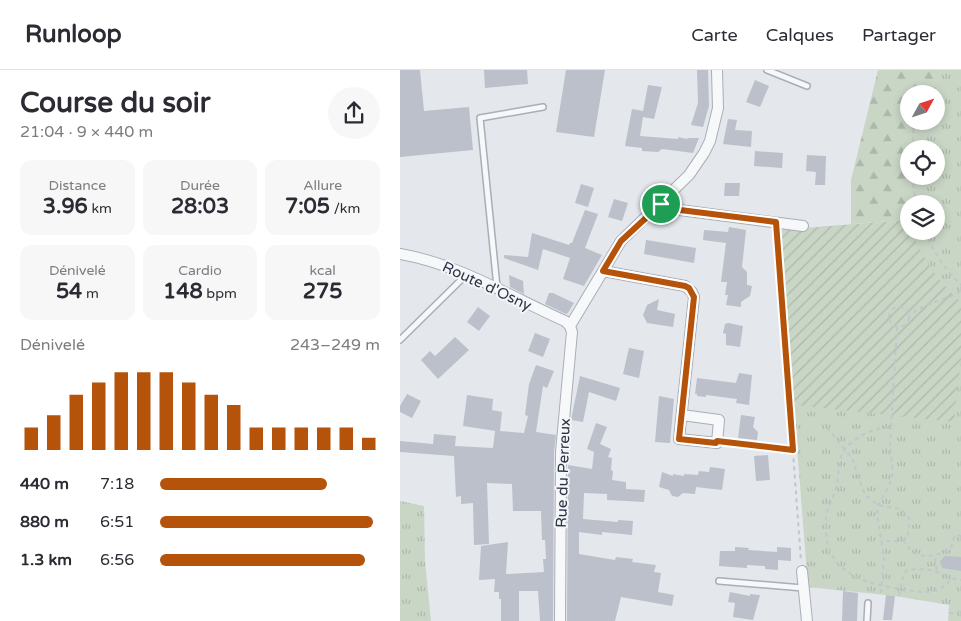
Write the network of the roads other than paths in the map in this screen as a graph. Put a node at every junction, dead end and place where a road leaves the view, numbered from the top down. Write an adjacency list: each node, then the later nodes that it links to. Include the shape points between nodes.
1 (717, 70): 5 (street, via 718,108 710,141 698,163)
2 (767, 70): 3 (lane)
3 (807, 86)
4 (543, 107): 10 (lane, via 480,118)
5 (661, 204): 6 (street, via 672,209); 8 (street, via 621,241)
6 (803, 226)
7 (400, 254): 9 (street, Route d'Osny, via 446,265)
8 (603, 271): 11 (street); 13 (street, via 685,286 692,292)
9 (466, 274): 10 (street, Route d'Osny); 12 (lane)
10 (497, 289): 11 (street, Route d'Osny)
11 (570, 326): 18 (street, Rue du Perreux, via 562,452)
12 (400, 340)
13 (682, 415): 13 (street, via 679,439 716,443 719,420)
14 (802, 571): 16 (street)
15 (719, 581): 16 (lane)
16 (804, 588): 19 (street)
17 (868, 603): 20 (lane)
18 (560, 621)
19 (806, 621)
20 (868, 621)

